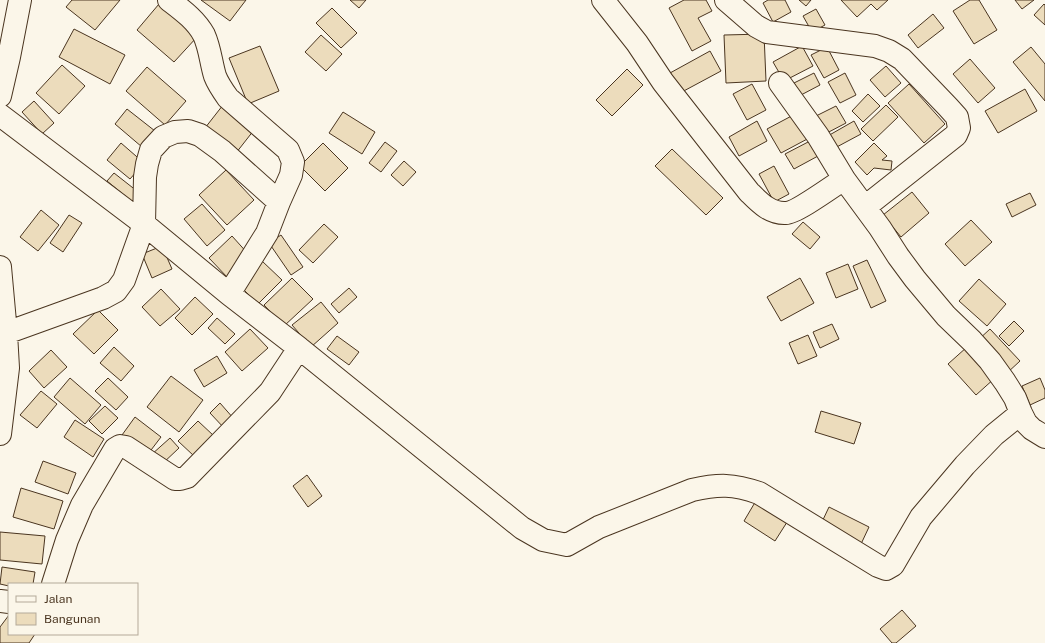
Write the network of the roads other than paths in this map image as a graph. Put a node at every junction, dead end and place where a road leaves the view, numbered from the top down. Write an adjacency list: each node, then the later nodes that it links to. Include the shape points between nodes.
1 (20, 0): 6 (street)
2 (169, 0): 9 (street, via 195,21 204,35 216,77 228,98 288,150 293,162 291,175)
3 (603, 0): 8 (street, via 637,43 663,82 749,192 762,204 774,211 790,213)
4 (726, 0): 10 (street, via 756,26 767,32 875,46 889,51 902,58 957,118 956,135)
5 (780, 83): 8 (street, via 818,136)
6 (0, 96)
7 (0, 115): 11 (street)
8 (844, 179): 10 (street)
9 (279, 202): 11 (street, via 222,151 200,135 188,131 176,132 163,137 151,150 145,177); 13 (street, via 267,233)
10 (865, 207): 16 (street, via 915,279 946,316 990,361 1015,398)
11 (144, 224): 13 (street); 14 (street, via 124,280 116,290 103,298)
12 (0, 267): 14 (street)
13 (229, 294): 15 (street)
14 (6, 333): 17 (street, via 8,368)
15 (299, 348): 16 (street, via 522,528 543,540 567,545 599,527 692,490 723,485 759,493 886,569 893,565 921,517 965,465 994,435); 19 (street, via 270,392 187,477 175,479 126,447 120,446 115,449 82,505)
16 (1021, 413): 18 (street, via 1029,426)
17 (0, 434)
18 (1045, 436)
19 (53, 583)

